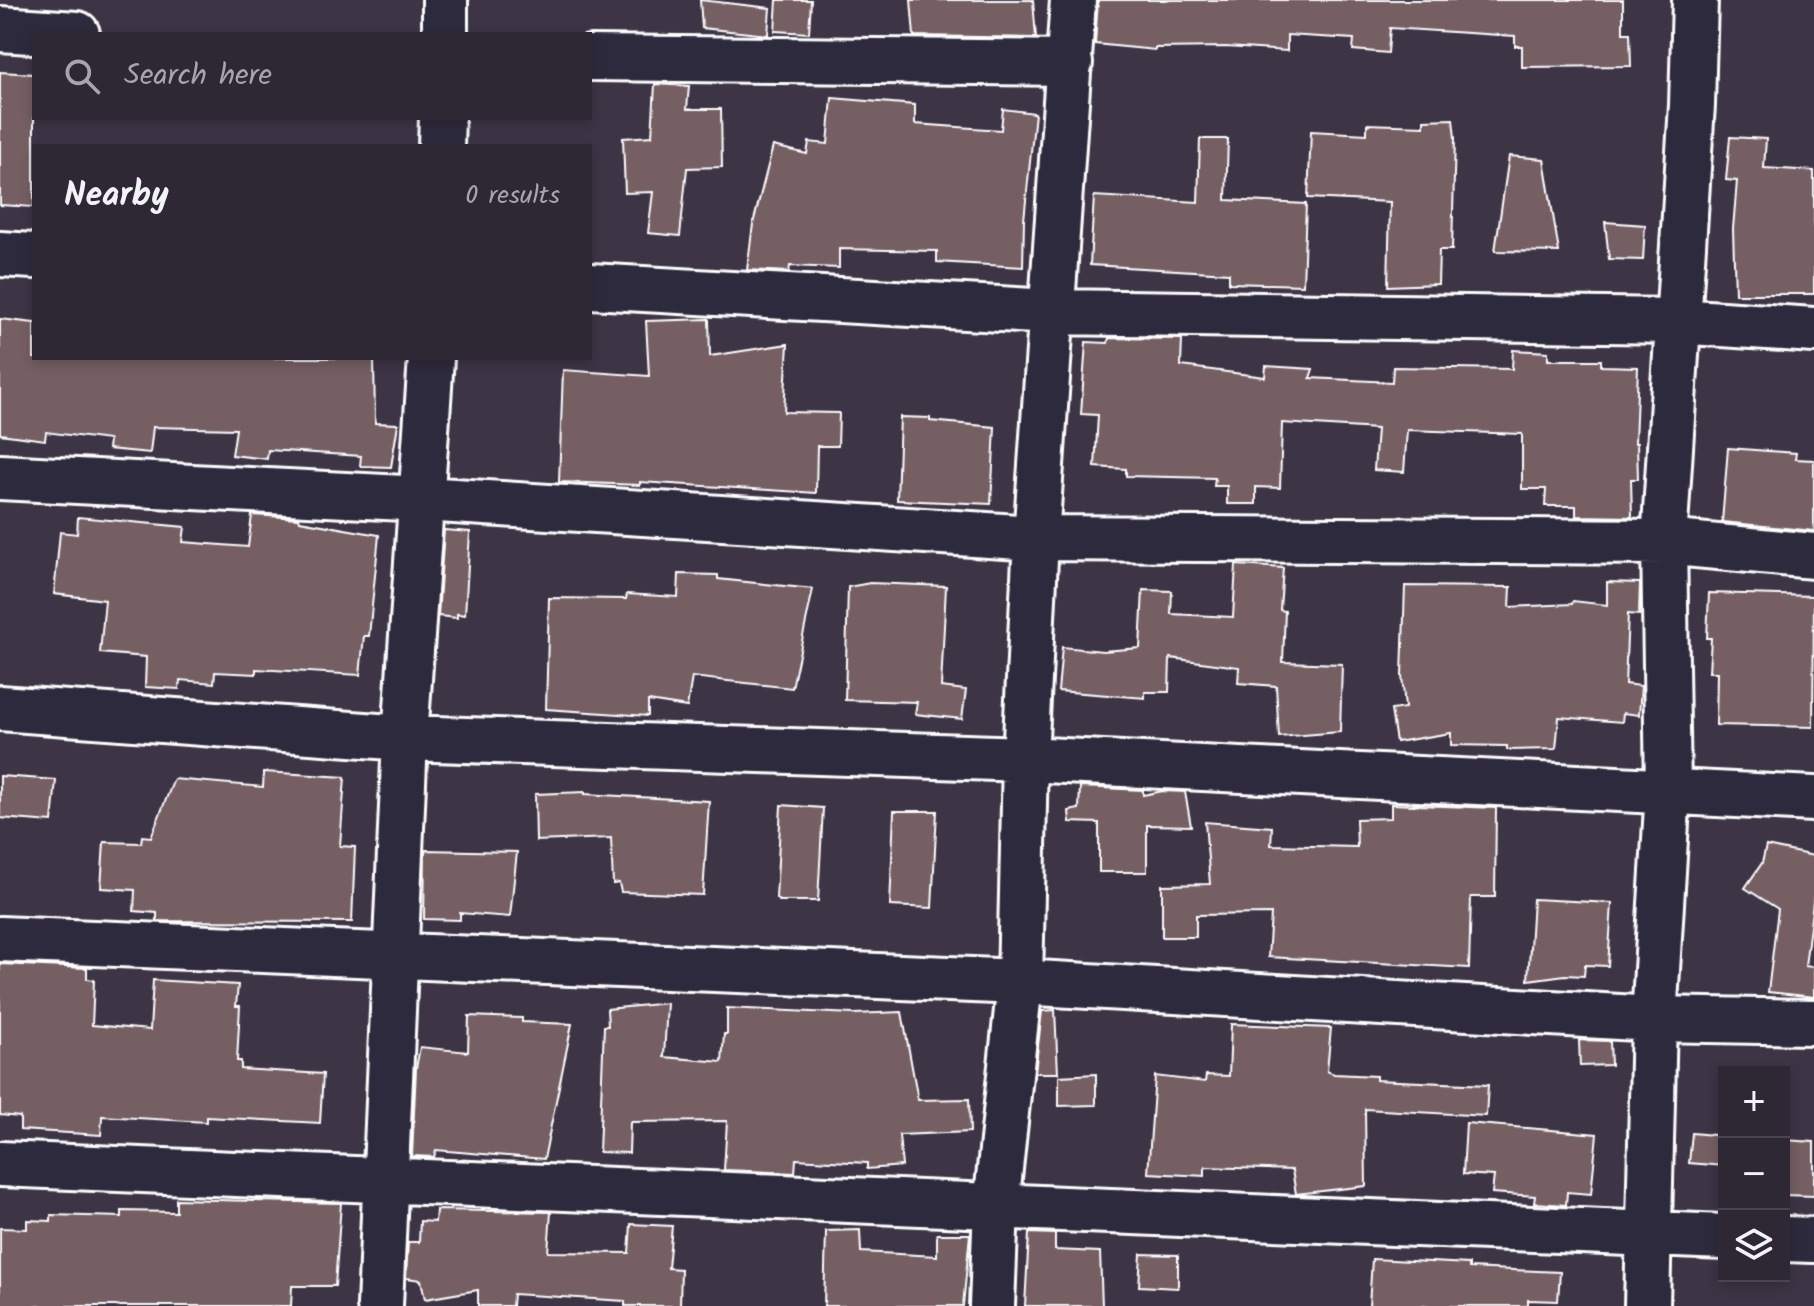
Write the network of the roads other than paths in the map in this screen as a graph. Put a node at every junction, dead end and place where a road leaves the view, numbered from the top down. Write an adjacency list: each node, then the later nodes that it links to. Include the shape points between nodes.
1 (445, 0): 6 (street)
2 (1073, 0): 8 (street)
3 (1695, 0): 15 (street)
4 (0, 29): 5 (street)
5 (46, 32)
6 (445, 32)
7 (592, 58): 8 (street)
8 (1070, 63): 14 (street)
9 (442, 120): 10 (street)
10 (441, 144)
11 (0, 254): 12 (street)
12 (32, 256)
13 (592, 286): 14 (street)
14 (1053, 312): 15 (street); 20 (street)
15 (1676, 321): 16 (street); 21 (street)
16 (1814, 330)
17 (431, 360): 19 (street)
18 (0, 477): 19 (street)
19 (423, 499): 20 (street); 24 (street)
20 (1036, 538): 21 (street); 25 (street)
21 (1664, 542): 22 (street); 26 (street)
22 (1814, 556)
23 (0, 708): 24 (street)
24 (405, 738): 25 (street); 29 (street)
25 (1025, 759): 26 (street); 30 (street)
26 (1668, 790): 27 (street); 31 (street)
27 (1814, 799)
28 (0, 939): 29 (street)
29 (395, 954): 30 (street); 34 (street)
30 (1020, 982): 31 (street); 35 (street)
31 (1654, 1019): 32 (street); 36 (street)
32 (1814, 1022)
33 (0, 1164): 34 (street)
34 (388, 1182): 35 (street); 40 (street)
35 (996, 1206): 36 (street); 41 (street)
36 (1650, 1235): 37 (street); 42 (street)
37 (1718, 1237)
38 (1790, 1239): 39 (street)
39 (1814, 1240)
40 (380, 1306)
41 (992, 1306)
42 (1647, 1306)

